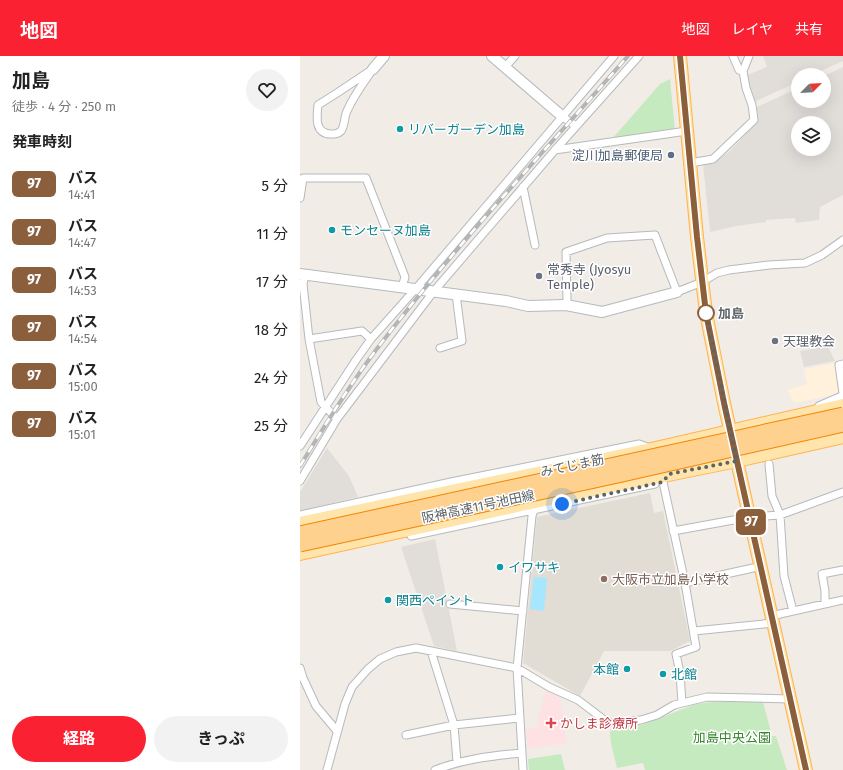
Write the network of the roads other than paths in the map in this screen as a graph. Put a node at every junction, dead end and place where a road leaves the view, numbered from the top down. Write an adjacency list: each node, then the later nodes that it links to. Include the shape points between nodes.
1 (384, 56): 10 (street)
2 (492, 56): 9 (street)
3 (515, 56): 9 (street)
4 (614, 56): 12 (street)
5 (639, 56): 13 (street)
6 (680, 56): 14 (main road)
7 (733, 56): 11 (street, via 739,70)
8 (749, 56): 11 (street)
9 (505, 67): 12 (street)
10 (373, 69): 10 (street, via 359,89 340,132 325,134 320,130 317,125 318,105)
11 (743, 71): 16 (street, via 754,120 713,159)
12 (563, 116): 13 (street); 24 (street)
13 (576, 126): 15 (street)
14 (687, 131): 15 (street); 16 (main road)
15 (555, 150): 17 (street)
16 (690, 163): 22 (main road)
17 (523, 187): 20 (street); 25 (street)
18 (300, 198): 23 (street, via 303,178 366,178 405,277)
19 (843, 240): 22 (street, via 805,263 729,270 717,273)
20 (535, 245)
21 (302, 274): 23 (street); 29 (street)
22 (702, 282): 26 (street); 41 (main road, via 706,313)
23 (402, 287): 24 (street)
24 (415, 289): 25 (street); 30 (street)
25 (434, 291): 27 (street); 39 (street)
26 (677, 292): 28 (street, via 602,312); 28 (street, via 655,235 607,238 566,252)
27 (456, 294): 28 (street, via 528,306); 31 (street, via 462,342)
28 (566, 305)
29 (309, 339): 30 (street, via 362,331); 36 (street, via 321,402)
30 (371, 339): 36 (street)
31 (440, 348)
32 (843, 364): 33 (street, via 839,365)
33 (843, 393)
34 (843, 397): 37 (street)
35 (843, 405): 37 (main road, みてじま筋)
36 (325, 408): 39 (street); 45 (street)
37 (803, 414): 41 (main road, みてじま筋)
38 (843, 414): 58 (highway, 阪神高速11号池田線, bridge)
39 (337, 420): 50 (street)
40 (843, 424): 59 (highway, 阪神高速11号池田線, bridge)
41 (731, 430): 46 (main road, みてじま筋); 47 (main road)
42 (843, 437): 44 (main road)
43 (843, 442): 44 (street)
44 (812, 444): 47 (main road)
45 (300, 446)
46 (651, 448): 53 (street, via 639,444); 56 (main road, みてじま筋)
47 (737, 461): 49 (main road); 55 (main road)
48 (769, 464): 54 (street, via 772,496)
49 (666, 478): 52 (main road); 57 (street)
50 (300, 481)
51 (843, 492): 54 (street)
52 (530, 507): 60 (main road); 61 (street); 68 (street, via 532,516)
53 (300, 515)
54 (780, 516): 55 (street); 69 (street, via 784,576)
55 (750, 517): 57 (street); 70 (main road)
56 (300, 523)
57 (673, 531): 64 (street)
58 (300, 533)
59 (300, 545)
60 (300, 554)
61 (300, 559)
62 (753, 568): 64 (street)
63 (843, 570): 67 (street, via 822,574)
64 (685, 583): 71 (street)
65 (843, 600): 67 (street)
66 (450, 604): 68 (street)
67 (825, 604): 69 (street)
68 (523, 611): 74 (street)
69 (793, 611): 70 (street)
70 (772, 620): 71 (street); 75 (main road)
71 (694, 631): 76 (street, via 696,647 676,654)
72 (431, 651): 74 (street); 78 (street); 79 (street, via 416,648 396,652 368,669 352,687)
73 (300, 668): 79 (street, via 316,706)
74 (516, 668): 76 (street, via 549,688 578,700 607,722 641,720); 77 (street)
75 (790, 699): 76 (street, via 707,697); 86 (main road)
76 (682, 703)
77 (519, 718): 78 (street); 81 (street)
78 (454, 725): 80 (street); 82 (street)
79 (337, 730): 83 (street)
80 (406, 735)
81 (521, 753): 82 (street); 85 (street)
82 (457, 762): 84 (street)
83 (328, 770)
84 (435, 770)
85 (523, 770)
86 (806, 770)

